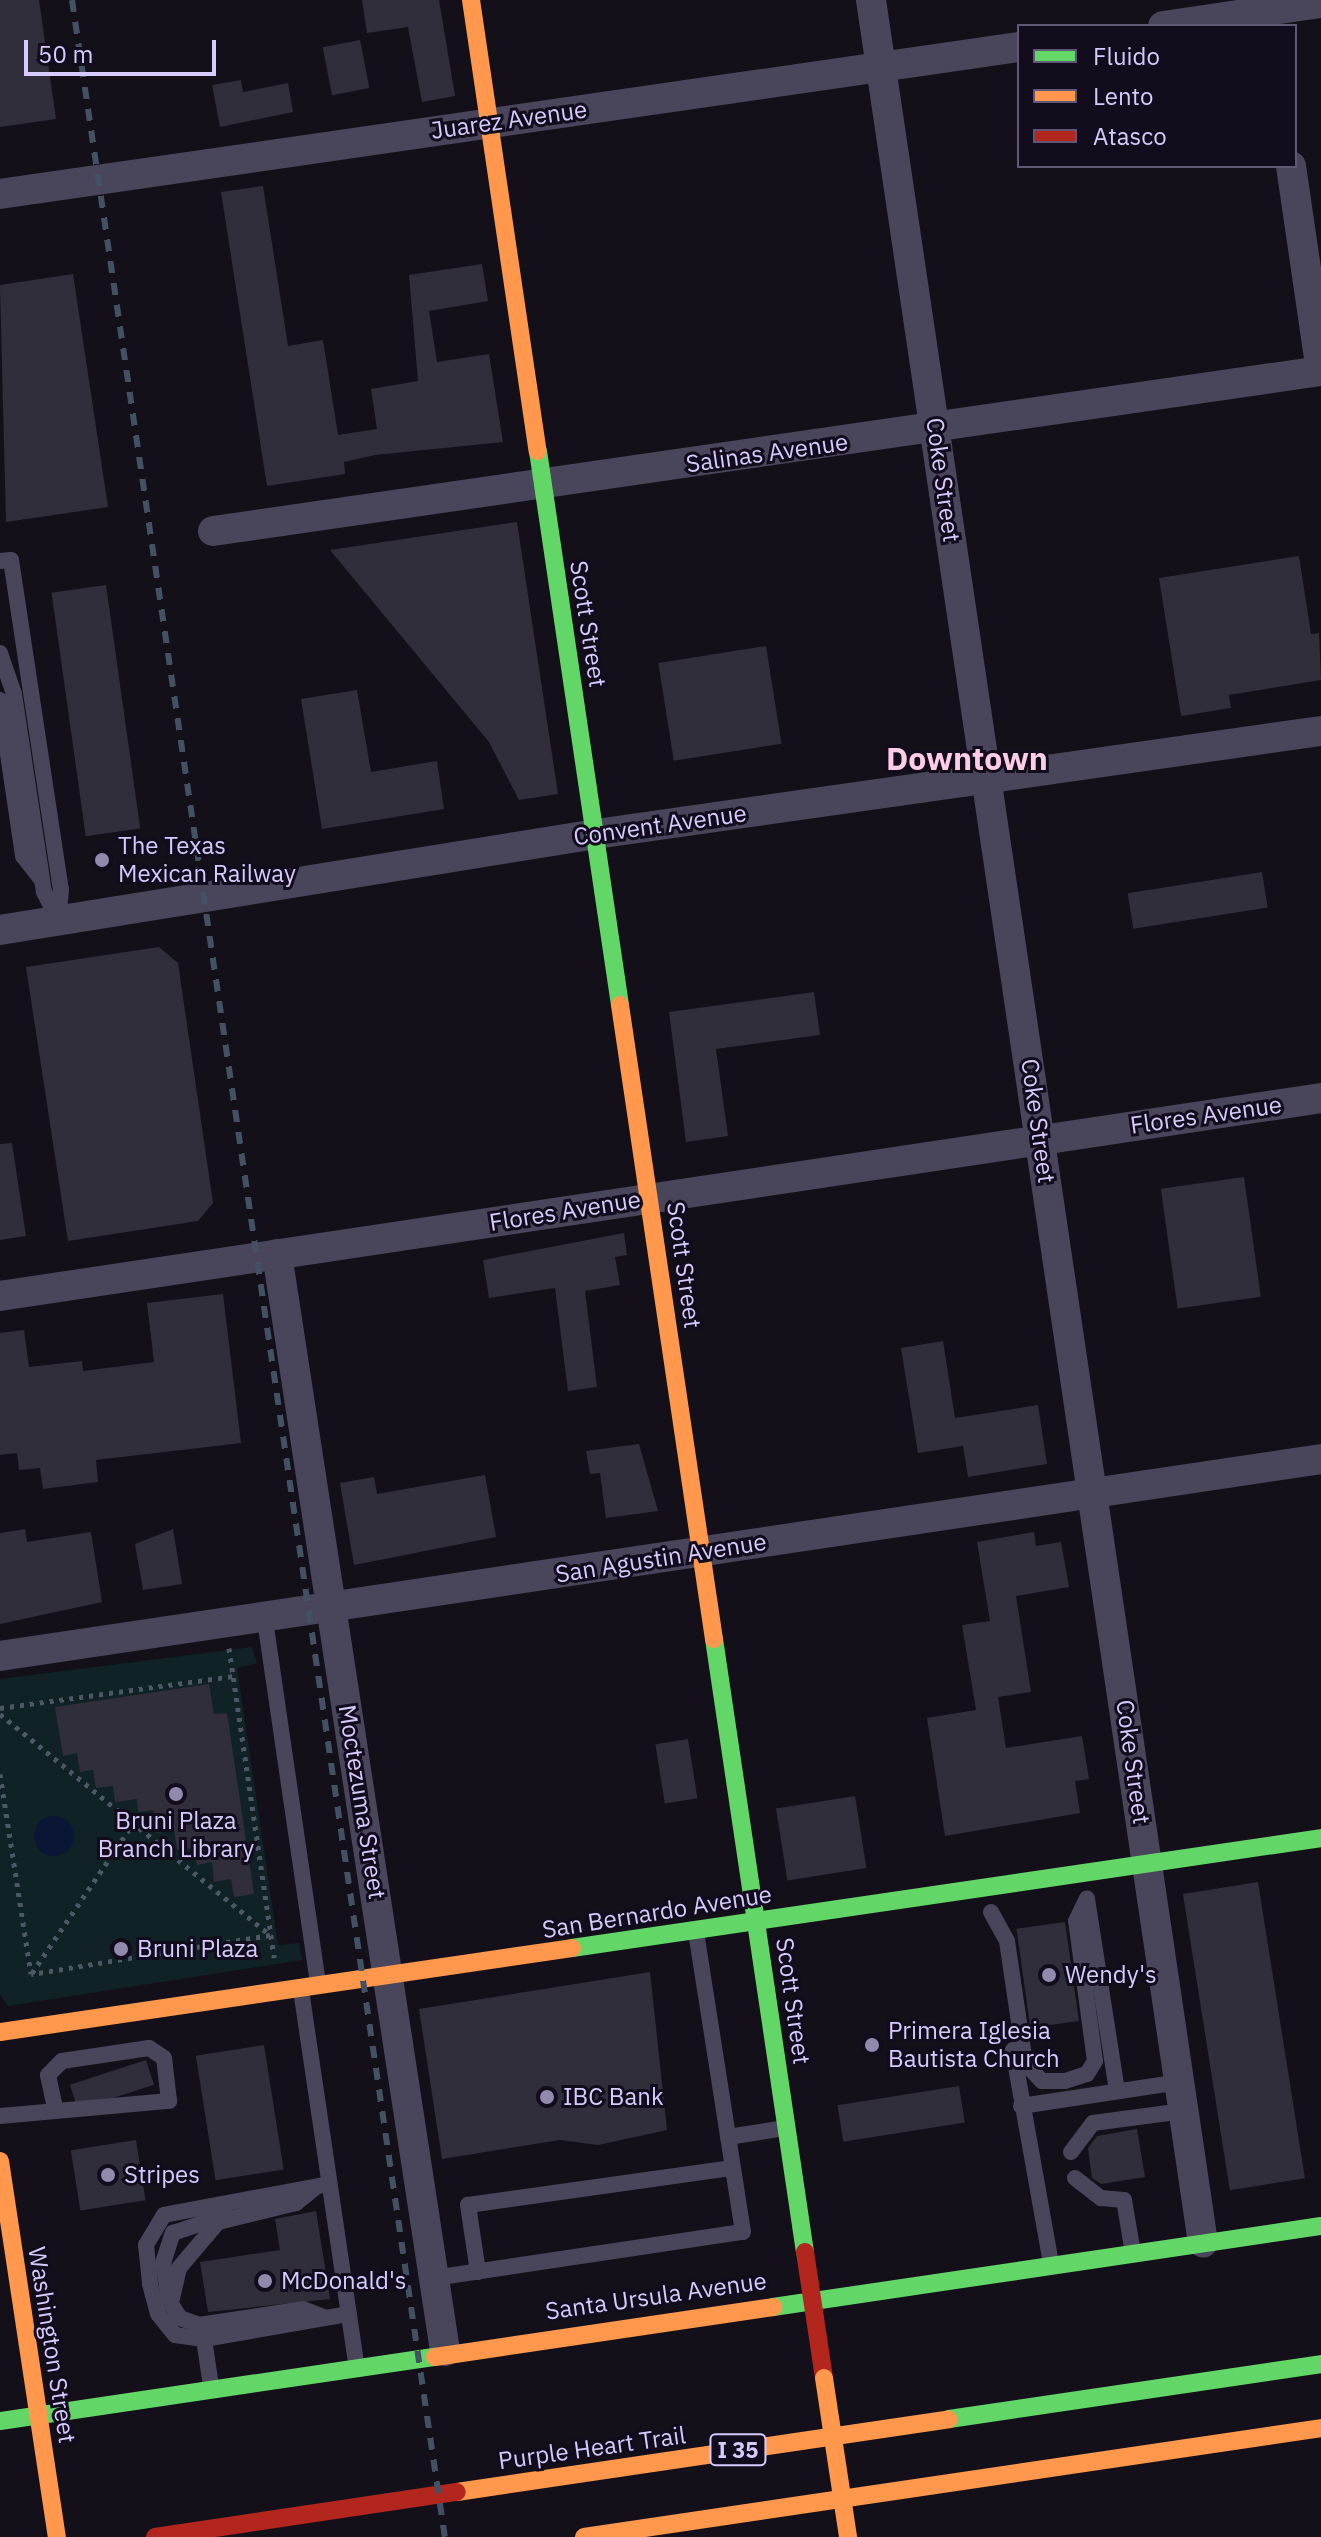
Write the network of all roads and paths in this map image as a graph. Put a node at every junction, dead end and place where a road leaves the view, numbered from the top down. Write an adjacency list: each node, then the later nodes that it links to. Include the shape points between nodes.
1 (471, 0): 8 (main road, Scott Street)
2 (871, 0): 7 (street, Coke Street)
3 (1321, 3): 4 (street)
4 (1268, 12): 5 (street)
5 (1178, 24)
6 (1017, 47): 7 (street, Juarez Avenue)
7 (881, 67): 8 (street, Juarez Avenue); 12 (street, Coke Street)
8 (489, 123): 10 (street, Juarez Avenue); 13 (main road, Scott Street)
9 (1291, 168): 11 (street)
10 (0, 194)
11 (1321, 371): 12 (street, Salinas Avenue)
12 (935, 428): 13 (street, Salinas Avenue); 21 (street, Coke Street)
13 (543, 486): 14 (street, Salinas Avenue); 22 (main road, Scott Street)
14 (213, 531)
15 (5, 560): 24 (lane, via 61,889)
16 (0, 653): 17 (lane)
17 (3, 674): 18 (lane); 23 (lane, via 14,694)
18 (0, 693)
19 (0, 700): 23 (lane, via 23,856)
20 (1321, 731): 21 (street, Convent Avenue)
21 (987, 779): 22 (street, Convent Avenue); 27 (street, Coke Street)
22 (596, 834): 24 (street, Convent Avenue); 28 (main road, Scott Street)
23 (42, 880): 24 (lane)
24 (58, 922): 25 (street, Convent Avenue)
25 (0, 930)
26 (1321, 1098): 27 (street, Flores Avenue)
27 (1040, 1140): 28 (street, Flores Avenue); 32 (street, Coke Street)
28 (650, 1198): 29 (street, Flores Avenue); 33 (main road, Scott Street)
29 (277, 1254): 30 (street, Flores Avenue); 34 (street, Moctezuma Street)
30 (0, 1296)
31 (1321, 1459): 32 (street, San Agustin Avenue)
32 (1093, 1493): 33 (street, San Agustin Avenue); 43 (street, Coke Street)
33 (702, 1551): 34 (street, San Agustin Avenue); 48 (main road, Scott Street)
34 (332, 1610): 35 (street, San Agustin Avenue); 52 (street, Moctezuma Street)
35 (265, 1620): 37 (street, San Agustin Avenue); 53 (lane)
36 (229, 1648): 38 (path)
37 (0, 1656)
38 (233, 1676): 39 (path); 50 (path)
39 (0, 1711): 41 (path)
40 (0, 1774): 51 (path)
41 (133, 1824): 51 (path); 51 (path, via 270,1935)
42 (1321, 1838): 43 (main road, San Bernardo Avenue)
43 (1148, 1864): 44 (main road, San Bernardo Avenue); 62 (street, Coke Street)
44 (1083, 1873): 45 (main road, San Bernardo Avenue); 46 (lane)
45 (987, 1887): 47 (lane); 48 (main road, San Bernardo Avenue)
46 (1087, 1898): 47 (lane, via 1076,1921 1095,2061 1087,2074 1065,2081 1042,2081 1025,2063 1007,1941); 60 (lane)
47 (991, 1912): 64 (lane)
48 (757, 1921): 49 (main road, San Bernardo Avenue); 68 (main road, Scott Street)
49 (695, 1930): 52 (main road, San Bernardo Avenue); 69 (lane)
50 (276, 1967)
51 (31, 1974)
52 (388, 1977): 53 (main road, San Bernardo Avenue); 81 (street, Moctezuma Street)
53 (310, 1989): 54 (main road, San Bernardo Avenue); 74 (lane)
54 (143, 2012): 55 (main road, San Bernardo Avenue); 57 (lane)
55 (56, 2024): 56 (main road, San Bernardo Avenue); 58 (lane)
56 (0, 2032)
57 (149, 2048): 58 (lane); 63 (lane, via 164,2058 169,2101)
58 (75, 2062): 65 (lane, via 48,2075)
59 (135, 2088): 63 (lane)
60 (1117, 2091): 62 (lane); 64 (lane)
61 (107, 2092): 66 (lane)
62 (1181, 2096): 70 (lane, via 1093,2123); 77 (street, Coke Street)
63 (148, 2104): 66 (lane)
64 (1021, 2106): 79 (lane)
65 (55, 2108): 66 (lane, via 68,2115); 67 (lane)
66 (120, 2108)
67 (0, 2116)
68 (787, 2127): 69 (lane); 83 (main road, Scott Street)
69 (728, 2137): 72 (lane)
70 (1071, 2152)
71 (0, 2161): 82 (main road, Washington Street)
72 (732, 2168): 80 (lane, via 743,2232); 80 (lane, via 468,2205)
73 (1075, 2178): 78 (lane, via 1101,2198 1124,2200)
74 (323, 2185): 75 (lane, via 296,2203); 86 (lane); 88 (lane, via 175,2209 156,2224 146,2245 158,2314 175,2335)
75 (243, 2212): 85 (lane, via 218,2222 200,2240 179,2268); 85 (lane, via 201,2218 173,2233 163,2263)
76 (1321, 2226): 77 (main road, Santa Ursula Avenue)
77 (1203, 2243): 78 (main road, Santa Ursula Avenue)
78 (1133, 2253): 79 (main road, Santa Ursula Avenue)
79 (1051, 2264): 83 (main road, Santa Ursula Avenue)
80 (478, 2272): 81 (lane)
81 (434, 2278): 89 (street, Moctezuma Street)
82 (21, 2298): 84 (lane); 93 (main road, Washington Street)
83 (811, 2298): 89 (main road, Santa Ursula Avenue); 99 (main road, Scott Street, bridge)
84 (0, 2301)
85 (171, 2304): 87 (lane, via 180,2318 199,2325 303,2309)
86 (349, 2314): 87 (lane); 90 (lane)
87 (326, 2317): 88 (lane)
88 (204, 2339): 92 (lane)
89 (445, 2351): 90 (main road, Santa Ursula Avenue)
90 (356, 2364): 92 (main road, Santa Ursula Avenue)
91 (1321, 2364): 97 (main road, Purple Heart Trail / I 35)
92 (211, 2386): 93 (main road, Santa Ursula Avenue)
93 (39, 2412): 94 (main road, Santa Ursula Avenue); 96 (main road, Washington Street)
94 (0, 2421)
95 (1321, 2428): 98 (main road)
96 (57, 2537)
97 (155, 2537)
98 (584, 2537)
99 (848, 2537)

